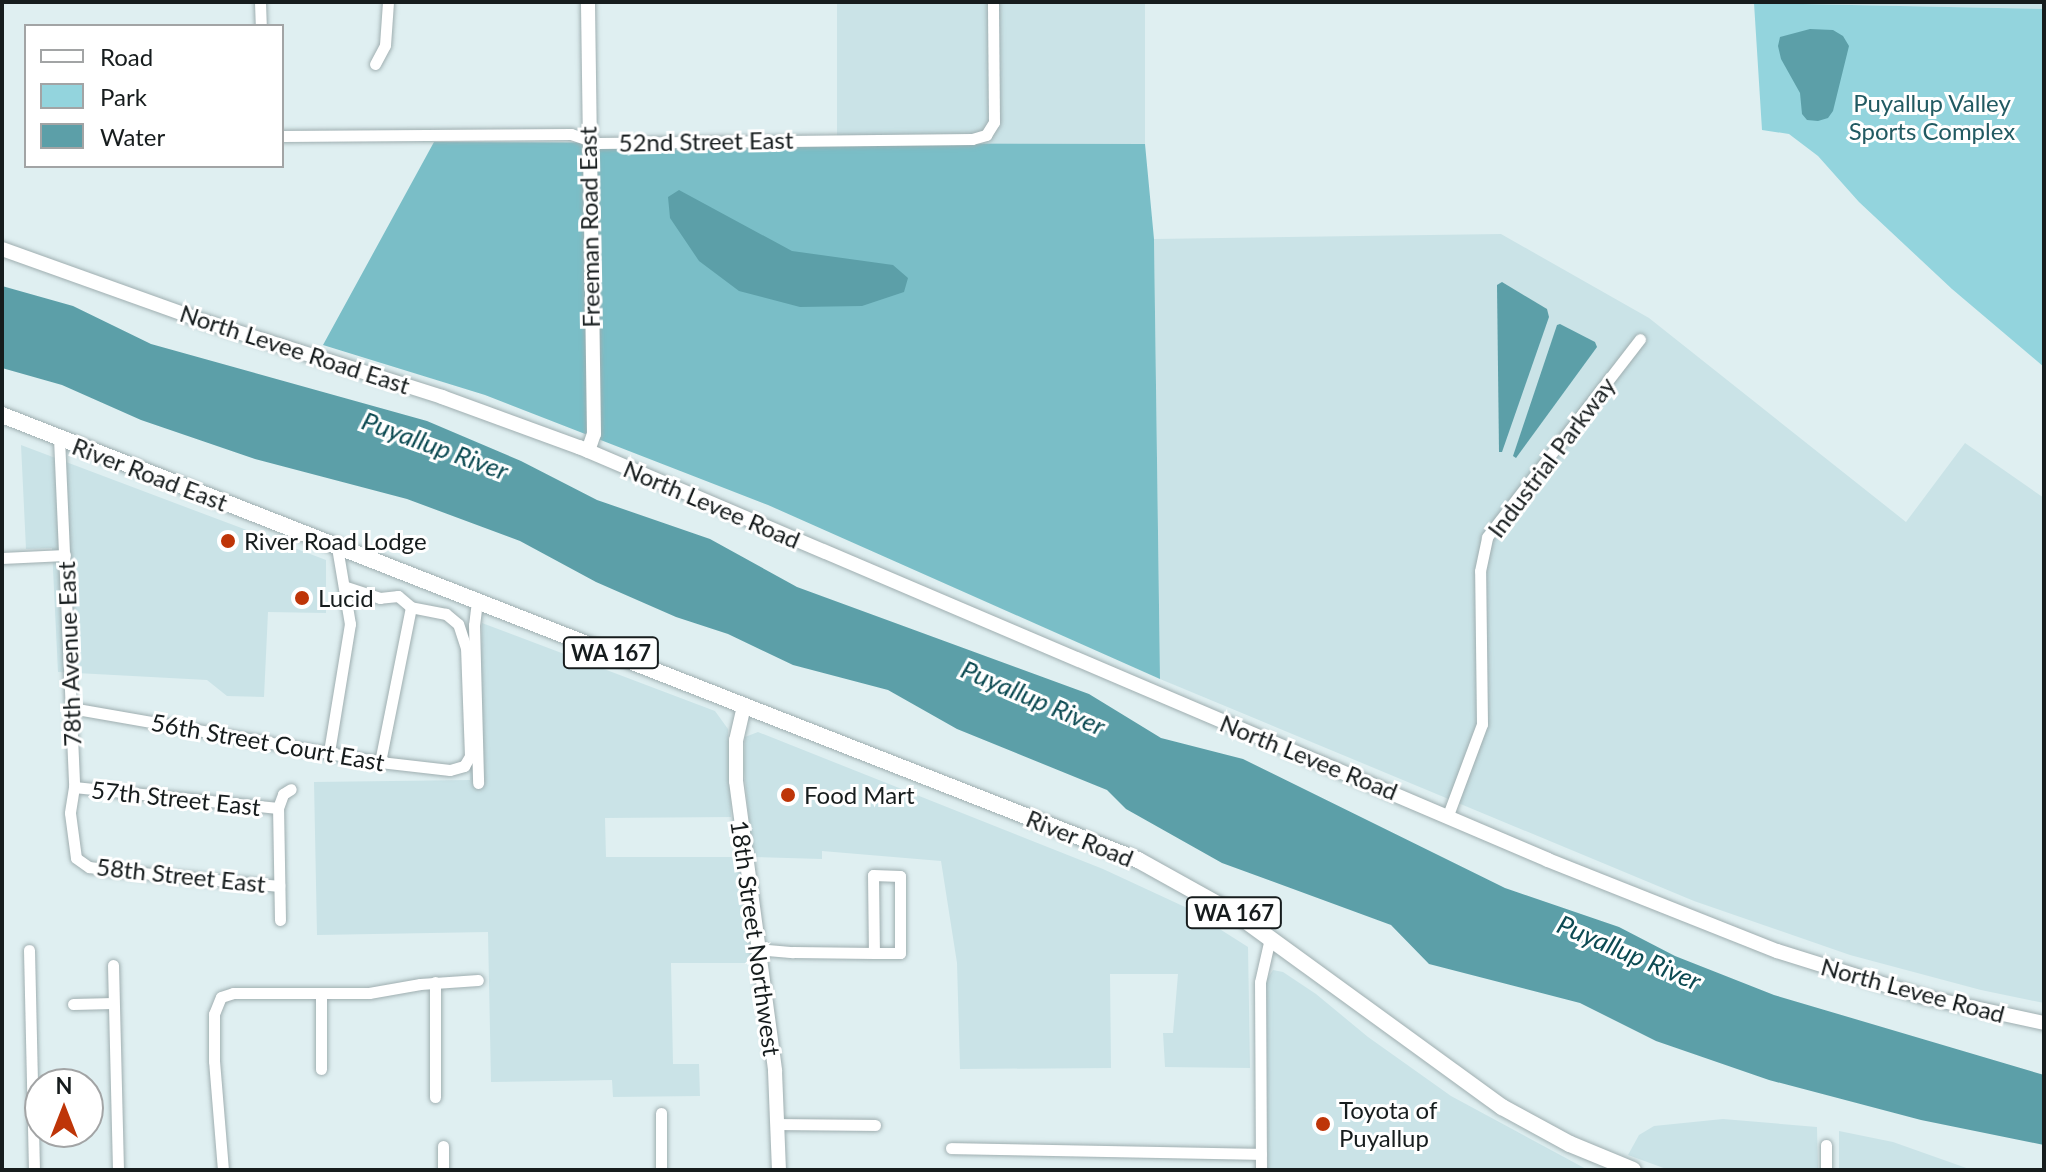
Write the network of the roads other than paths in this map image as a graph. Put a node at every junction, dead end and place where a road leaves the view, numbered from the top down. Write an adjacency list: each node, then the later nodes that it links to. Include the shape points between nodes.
1 (260, 2): 5 (street)
2 (388, 2): 6 (street, via 385,45)
3 (588, 2): 8 (street, Freeman Road East)
4 (993, 2): 8 (street, 52nd Street East, via 995,113 986,135 597,143)
5 (261, 24)
6 (375, 64)
7 (284, 136): 8 (street, 52nd Street East, via 571,134)
8 (587, 139): 13 (street, Freeman Road East, via 594,434)
9 (2, 249): 13 (street, North Levee Road East)
10 (1640, 339): 28 (street, Industrial Parkway, via 1487,537 1480,571 1482,724)
11 (2, 415): 12 (main road, River Road East / WA 167)
12 (59, 438): 14 (main road, River Road East / WA 167); 15 (street, 78th Avenue East)
13 (588, 451): 28 (street, North Levee Road)
14 (337, 547): 17 (street); 18 (main road, River Road East / WA 167)
15 (65, 555): 16 (street); 21 (street, 78th Avenue East)
16 (2, 558)
17 (344, 586): 19 (street, via 380,598 398,596); 22 (street, via 350,624)
18 (477, 601): 20 (main road, River Road / WA 167); 24 (street)
19 (411, 607): 23 (street); 23 (street, 56th Street Court East, via 446,614 463,631 470,756 464,766 450,770)
20 (744, 706): 32 (main road, River Road / WA 167, via 1136,860 1211,899); 33 (street, 18th Street Northwest, via 736,740 736,781)
21 (71, 708): 22 (street, 56th Street Court East); 25 (street, 78th Avenue East)
22 (329, 752): 23 (street, 56th Street Court East)
23 (380, 762)
24 (478, 783)
25 (74, 787): 27 (street, 57th Street East); 29 (street, 78th Avenue East, via 73,850)
26 (291, 789): 27 (street)
27 (278, 808): 30 (street)
28 (1448, 815): 42 (street, North Levee Road, via 1790,955 1924,997)
29 (83, 865): 30 (street, 58th Street East)
30 (279, 886): 31 (street)
31 (280, 920)
32 (1270, 938): 51 (street, via 1261,967); 59 (main road, River Road / WA 167, via 1482,1094 1570,1144)
33 (756, 949): 35 (street); 46 (street, 18th Street Northwest)
34 (29, 950): 52 (street)
35 (874, 953): 35 (street, via 873,875 900,876 900,953)
36 (113, 965): 40 (street)
37 (478, 980): 38 (street)
38 (435, 982): 39 (street, via 369,993); 44 (street)
39 (321, 993): 43 (street); 54 (street, via 233,993 219,998 214,1070)
40 (113, 1003): 41 (street); 53 (street)
41 (73, 1004)
42 (2044, 1023)
43 (321, 1069)
44 (435, 1097)
45 (661, 1113): 56 (street)
46 (779, 1124): 47 (street); 57 (street, 18th Street Northwest)
47 (875, 1125)
48 (1826, 1145): 60 (street)
49 (443, 1146): 55 (street)
50 (951, 1148): 51 (street)
51 (1261, 1154): 58 (street)
52 (34, 1170)
53 (118, 1170)
54 (223, 1170)
55 (443, 1170)
56 (661, 1170)
57 (779, 1170)
58 (1261, 1170)
59 (1633, 1170)
60 (1826, 1170)

